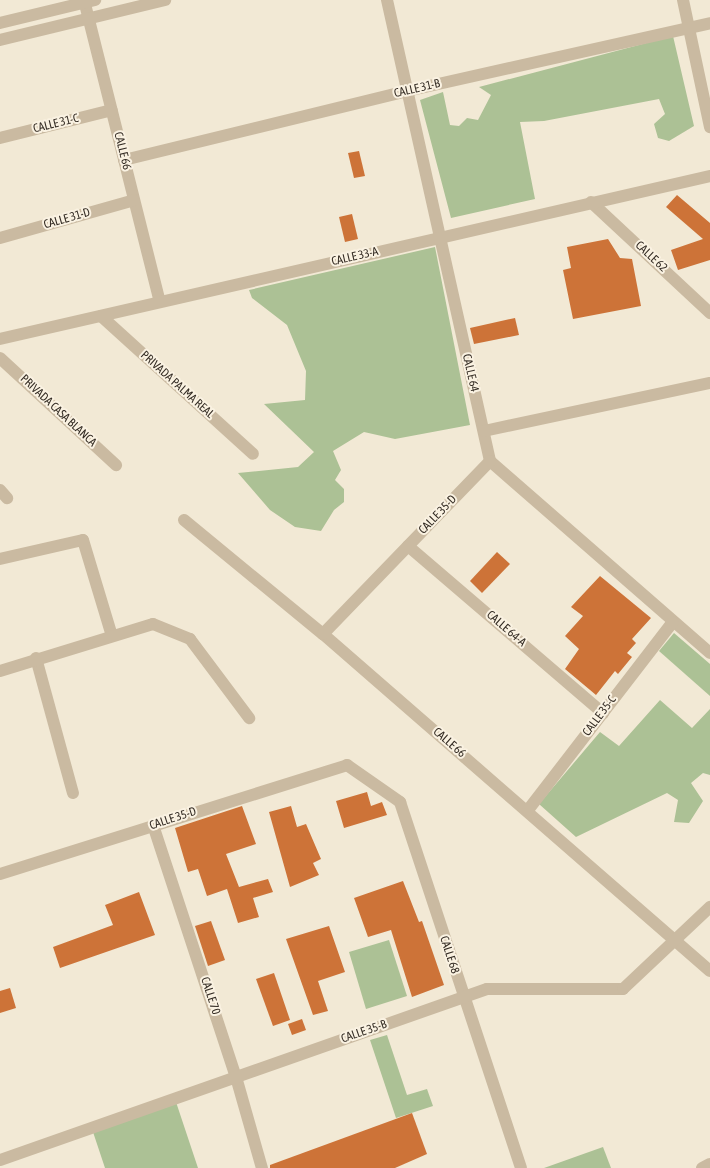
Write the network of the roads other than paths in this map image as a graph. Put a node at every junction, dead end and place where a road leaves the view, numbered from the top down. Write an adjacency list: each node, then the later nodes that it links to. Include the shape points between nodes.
1 (165, 0): 5 (street)
2 (387, 0): 10 (street, CALLE 64)
3 (683, 0): 8 (street)
4 (88, 1): 5 (street, CALLE 66); 6 (street)
5 (89, 19): 9 (street); 11 (street, CALLE 66)
6 (0, 23)
7 (710, 23): 8 (street, CALLE 31-B)
8 (689, 28): 10 (street, CALLE 31-B); 12 (street)
9 (0, 40)
10 (407, 91): 14 (street, CALLE 31-B); 18 (street, CALLE 64)
11 (112, 110): 13 (street, CALLE 31-C); 14 (street, CALLE 66)
12 (710, 127)
13 (0, 138)
14 (124, 160): 16 (street, CALLE 66)
15 (710, 176): 17 (street, CALLE 33-A)
16 (134, 200): 19 (street, CALLE 31-D); 20 (street, CALLE 66)
17 (591, 202): 18 (street, CALLE 33-A); 21 (street, CALLE 62)
18 (440, 237): 20 (street, CALLE 33-A); 26 (street, CALLE 64)
19 (0, 238)
20 (160, 302): 22 (street, CALLE 33-A)
21 (710, 313)
22 (101, 316): 23 (street, CALLE 33-A); 27 (street, PRIVADA PALMA REAL)
23 (0, 337)
24 (0, 358): 29 (street, PRIVADA CASA BLANCA)
25 (710, 383): 26 (street)
26 (484, 431): 28 (street, CALLE 64)
27 (254, 454)
28 (490, 461): 31 (street, CALLE 35-D); 33 (street)
29 (116, 465)
30 (184, 520): 34 (street, CALLE 66)
31 (408, 546): 34 (street, CALLE 35-D); 39 (street, CALLE 64-A)
32 (0, 559): 35 (street, via 83,540)
33 (673, 622): 36 (street); 39 (street, CALLE 35-C)
34 (323, 634): 43 (street, CALLE 66)
35 (112, 636): 37 (street); 40 (street, via 153,624 190,639)
36 (710, 653)
37 (36, 658): 38 (street); 42 (street)
38 (0, 671)
39 (603, 713): 43 (street, CALLE 35-C)
40 (249, 718)
41 (347, 765): 44 (street, CALLE 35-D); 49 (street, CALLE 68, via 400,802)
42 (73, 793)
43 (528, 810): 47 (street, CALLE 66)
44 (153, 825): 45 (street, CALLE 35-D); 50 (street, CALLE 70)
45 (0, 874)
46 (710, 907): 47 (street, CALLE 35-B)
47 (675, 938): 48 (street, CALLE 66); 49 (street, CALLE 35-B, via 624,989 487,989)
48 (710, 971)
49 (463, 998): 50 (street, CALLE 35-B); 54 (street, CALLE 68)
50 (236, 1077): 51 (street, CALLE 35-B); 53 (street, CALLE 70)
51 (0, 1160)
52 (710, 1164): 55 (street)
53 (262, 1168)
54 (521, 1168)
55 (702, 1168)

